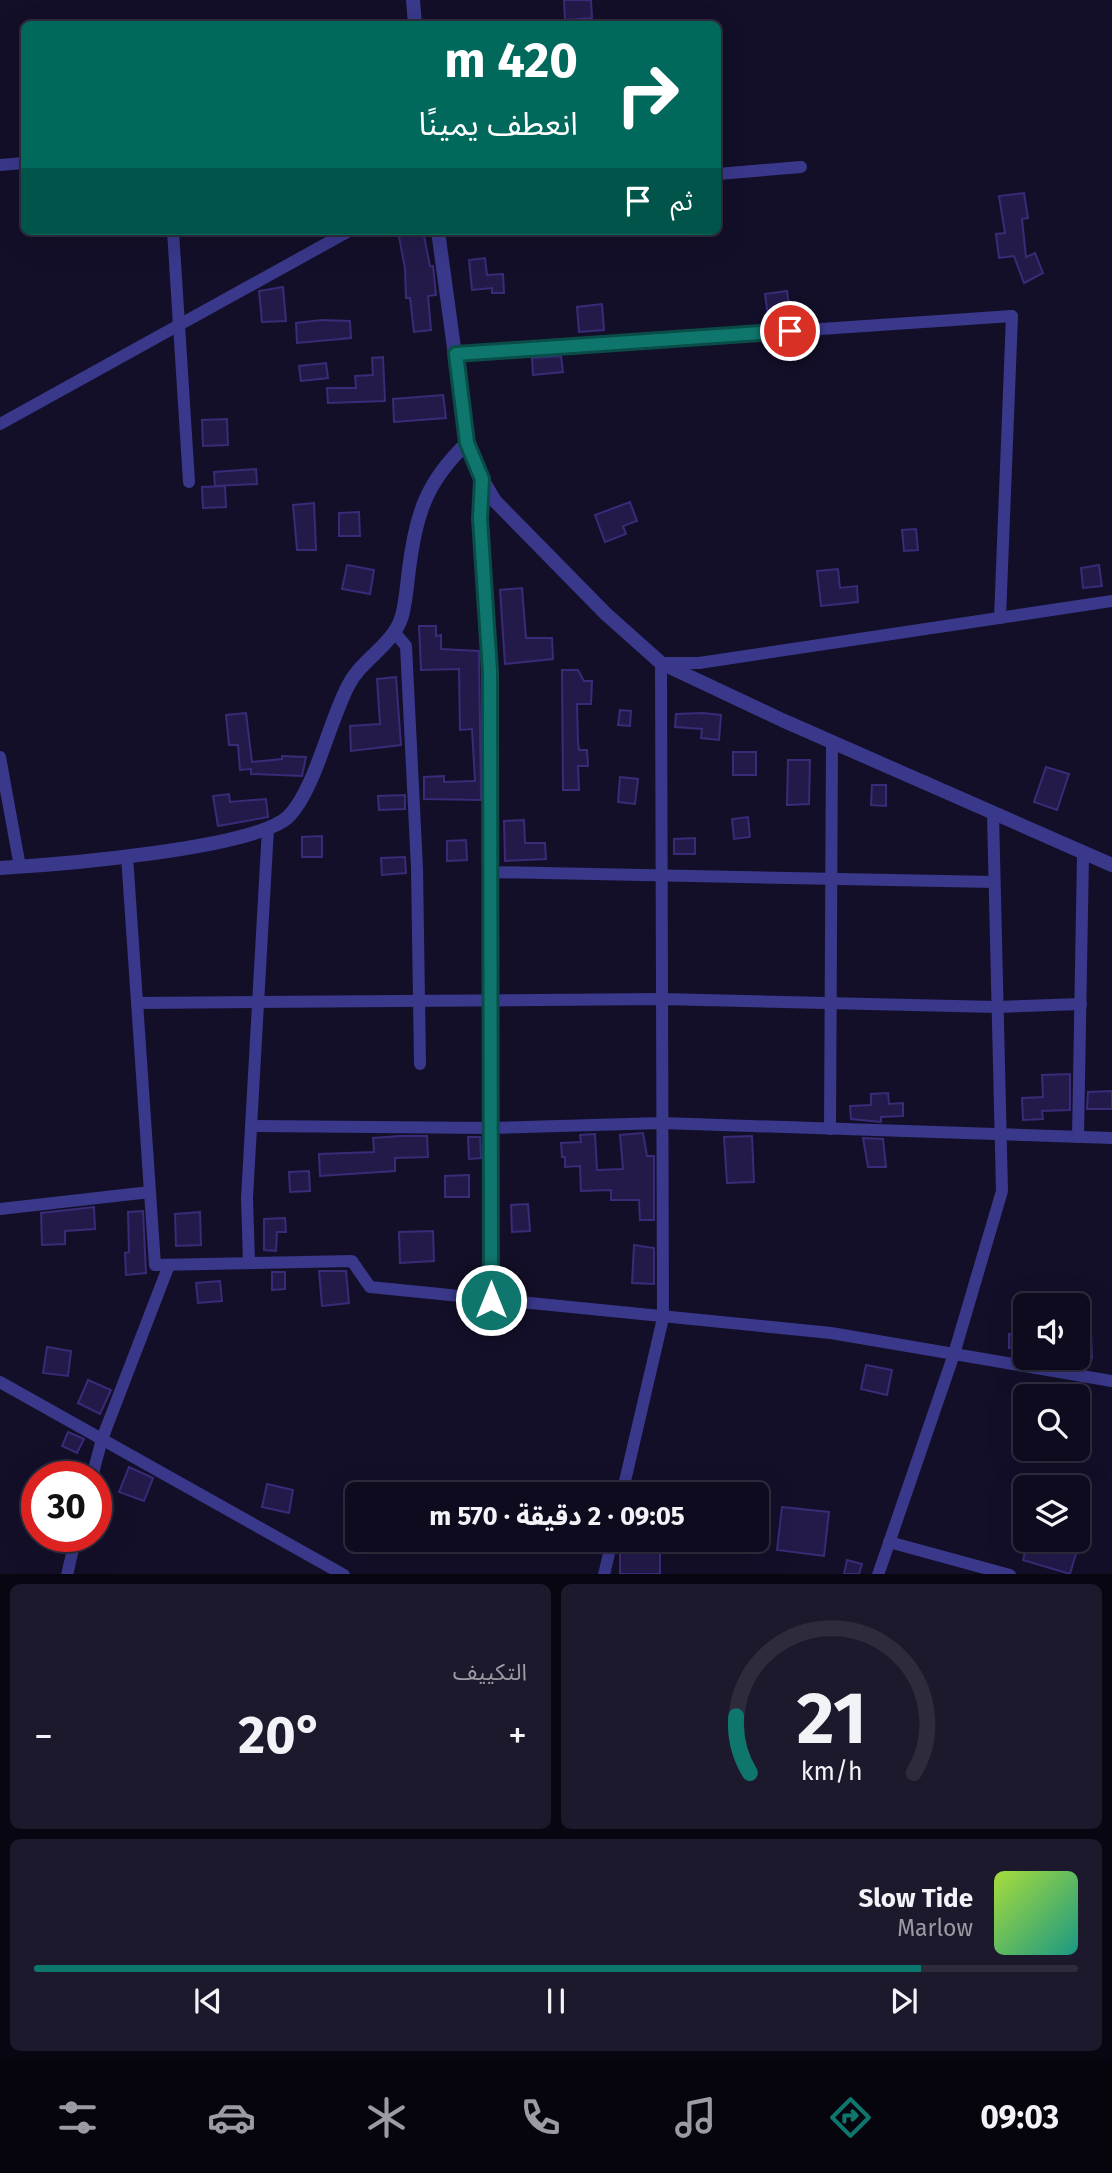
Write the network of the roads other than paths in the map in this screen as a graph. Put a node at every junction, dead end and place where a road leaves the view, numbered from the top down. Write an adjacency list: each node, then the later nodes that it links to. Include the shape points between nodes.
1 (413, 0): 2 (street)
2 (415, 21)
3 (21, 163): 4 (street)
4 (0, 165)
5 (801, 167): 6 (street)
6 (721, 174)
7 (173, 235): 10 (street)
8 (342, 235): 10 (street)
9 (439, 235): 11 (street)
10 (178, 323): 12 (street); 15 (street)
11 (456, 354): 13 (street); 17 (street, via 1013,316)
12 (0, 424)
13 (467, 443): 14 (street); 18 (street, via 441,467 421,507 413,533 403,614)
14 (482, 479): 19 (street, via 495,501); 29 (street, via 480,519 490,671)
15 (189, 482)
16 (1112, 601): 17 (street)
17 (1000, 618): 19 (street, via 699,663)
18 (395, 633): 23 (street, via 348,684 301,799 288,817); 33 (street, via 405,646)
19 (661, 663): 20 (street); 30 (street)
20 (832, 742): 22 (street); 31 (street)
21 (0, 757): 27 (street)
22 (993, 814): 24 (street); 32 (street)
23 (268, 828): 25 (street, via 249,836); 35 (street)
24 (1083, 855): 26 (street); 39 (street)
25 (127, 856): 27 (street); 37 (street)
26 (1112, 865)
27 (20, 867): 28 (street)
28 (0, 868)
29 (490, 872): 30 (street); 36 (street)
30 (662, 874): 31 (street); 34 (street)
31 (831, 879): 32 (street); 38 (street)
32 (994, 882): 40 (street)
33 (419, 999): 35 (street); 36 (street); 41 (street)
34 (662, 999): 36 (street); 38 (street); 42 (street)
35 (258, 1000): 37 (street); 43 (street)
36 (491, 1000): 44 (street)
37 (137, 1003): 49 (street)
38 (831, 1004): 40 (street); 45 (street)
39 (1081, 1004): 40 (street); 47 (street)
40 (998, 1007): 46 (street)
41 (420, 1064)
42 (662, 1123): 44 (street); 45 (street); 54 (street)
43 (251, 1126): 44 (street); 51 (street)
44 (491, 1128): 53 (street)
45 (830, 1129): 46 (street)
46 (1000, 1134): 47 (street); 55 (street, via 1002,1192)
47 (1078, 1137): 48 (street)
48 (1112, 1138)
49 (150, 1192): 50 (street); 52 (street, via 155,1265)
50 (0, 1209)
51 (248, 1262): 52 (street); 53 (street, via 352,1261 370,1287)
52 (169, 1265): 58 (street)
53 (491, 1300): 54 (street)
54 (663, 1318): 55 (street, via 831,1333); 60 (street)
55 (954, 1354): 56 (street); 61 (street)
56 (1112, 1381)
57 (0, 1382): 58 (street)
58 (102, 1439): 59 (street); 65 (street)
59 (96, 1461)
60 (625, 1482)
61 (890, 1542): 67 (street); 68 (street)
62 (72, 1552): 64 (street)
63 (609, 1552): 66 (street)
64 (66, 1574)
65 (344, 1574)
66 (604, 1574)
67 (878, 1574)
68 (1010, 1574)

